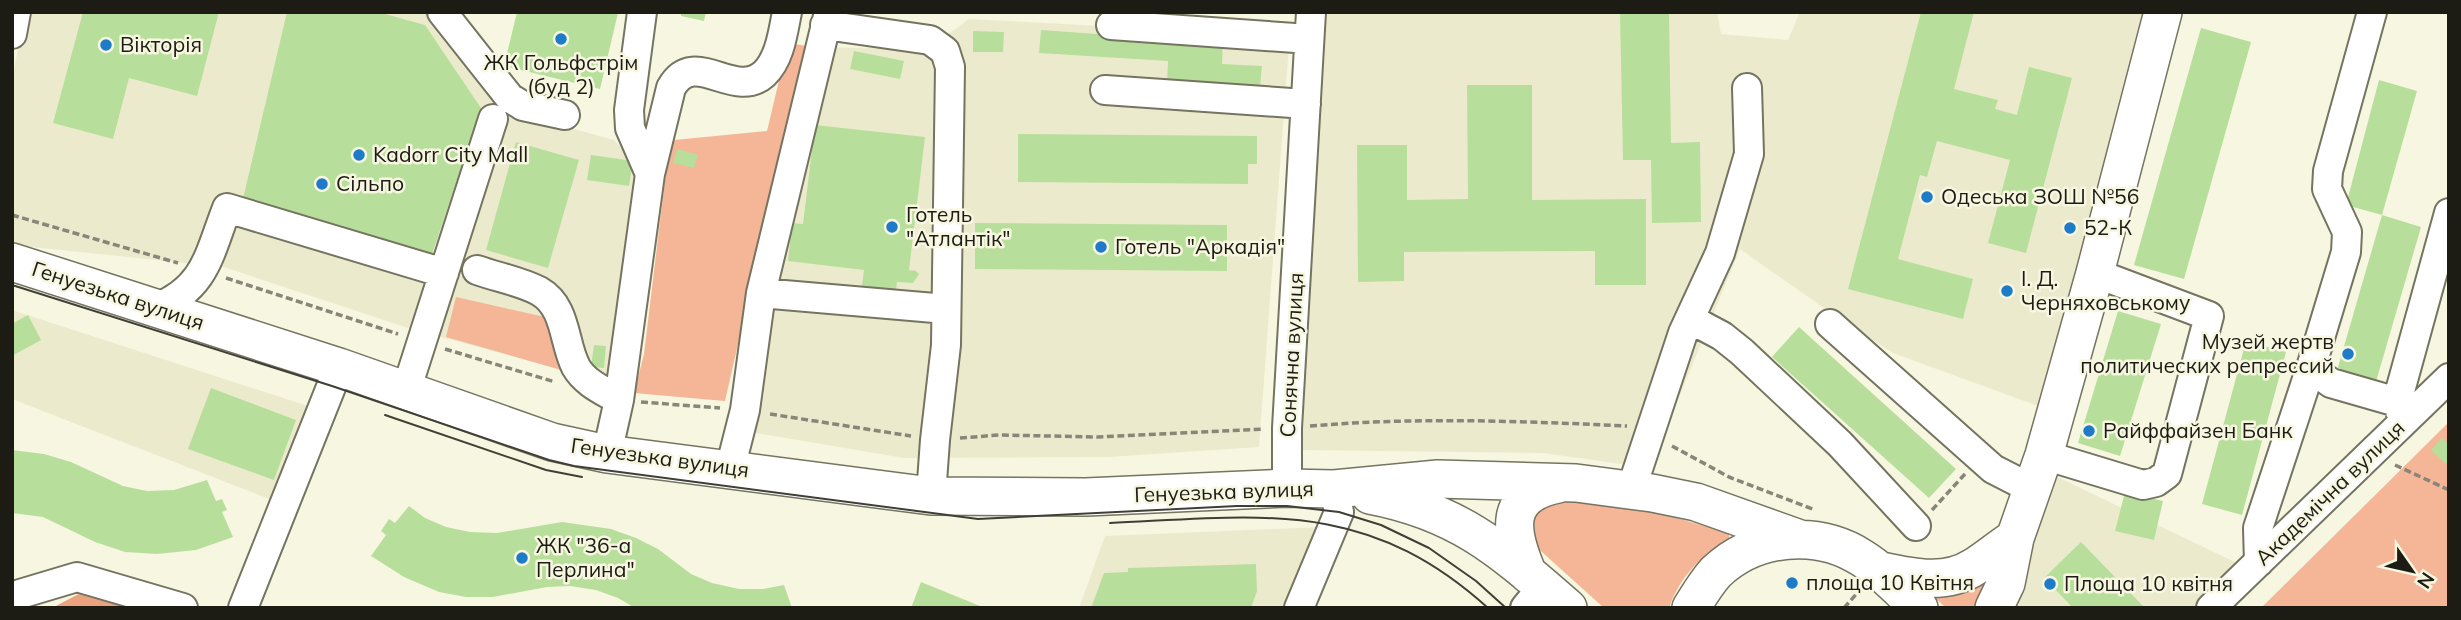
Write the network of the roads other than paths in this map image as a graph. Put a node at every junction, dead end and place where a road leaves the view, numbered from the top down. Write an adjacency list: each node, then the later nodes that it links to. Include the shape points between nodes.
1 (16, 12): 10 (street)
2 (442, 12): 14 (street, via 510,99)
3 (642, 12): 16 (street, via 629,110 630,128)
4 (787, 12): 16 (street, via 780,45 764,74 741,82 695,71 676,78)
5 (2163, 12): 21 (main road)
6 (2372, 12): 27 (street, via 2328,171 2327,189 2347,232 2346,252)
7 (827, 19): 22 (street); 24 (street, via 930,40 945,51 950,67)
8 (1111, 25): 9 (street)
9 (1310, 25): 13 (street, Сонячна вулиця)
10 (12, 34)
11 (1747, 88): 25 (street, via 1749,154 1720,253)
12 (1105, 90): 13 (street)
13 (1306, 104): 37 (street, Сонячна вулиця)
14 (565, 114)
15 (493, 119): 20 (street)
16 (650, 174): 31 (street)
17 (2449, 213): 32 (street)
18 (12, 262): 23 (main road, Генуезька вулиця)
19 (477, 271): 31 (street, via 539,291 548,299 558,310 577,368)
20 (444, 273): 23 (street, via 227,208 195,283); 30 (street)
21 (2095, 273): 35 (main road); 35 (street, via 2209,316 2167,474 2143,485)
22 (761, 293): 24 (street); 34 (street, via 745,410)
23 (156, 308): 28 (main road, Генуезька вулиця)
24 (946, 309): 40 (street)
25 (1689, 319): 39 (street); 42 (street, via 1742,352 1840,444)
26 (1830, 324): 35 (street, via 1993,468)
27 (2313, 361): 32 (street, via 2317,373 2331,383); 44 (street, via 2258,528)
28 (340, 367): 30 (main road, Генуезька вулиця); 49 (street)
29 (2449, 378): 32 (street, Академічна вулиця)
30 (406, 391): 33 (main road, Генуезька вулиця, via 552,442)
31 (619, 400): 33 (street)
32 (2401, 412): 44 (street, Академічна вулиця, via 2371,454)
33 (607, 454): 34 (main road, Генуезька вулиця)
34 (730, 469): 40 (main road, Генуезька вулиця)
35 (2038, 472): 43 (main road)
36 (1576, 483): 38 (main road, Генуезька вулиця, via 1438,479); 39 (main road, Генуезька вулиця); 46 (main road, via 1533,491 1513,522 1516,543)
37 (1287, 488): 38 (main road, Генуезька вулиця); 40 (main road, Генуезька вулиця, via 1086,497)
38 (1334, 489): 46 (main road, Генуезька вулиця, via 1417,505 1455,522 1485,539); 50 (street, via 1339,512)
39 (1631, 490): 41 (main road, Генуезька вулиця)
40 (931, 496)
41 (1808, 525): 45 (main road, via 1821,541); 51 (main road, via 1735,558 1717,572)
42 (1916, 526)
43 (2015, 538): 45 (main road, via 1973,568 1946,578 1913,578); 53 (main road, via 2006,583)
44 (2259, 562): 54 (street, Академічна вулиця)
45 (1877, 570): 52 (main road)
46 (1541, 594)
47 (12, 599): 48 (street, via 77,577)
48 (183, 608)
49 (243, 608)
50 (1299, 608)
51 (1692, 608)
52 (1919, 608)
53 (1994, 608)
54 (2211, 608)

